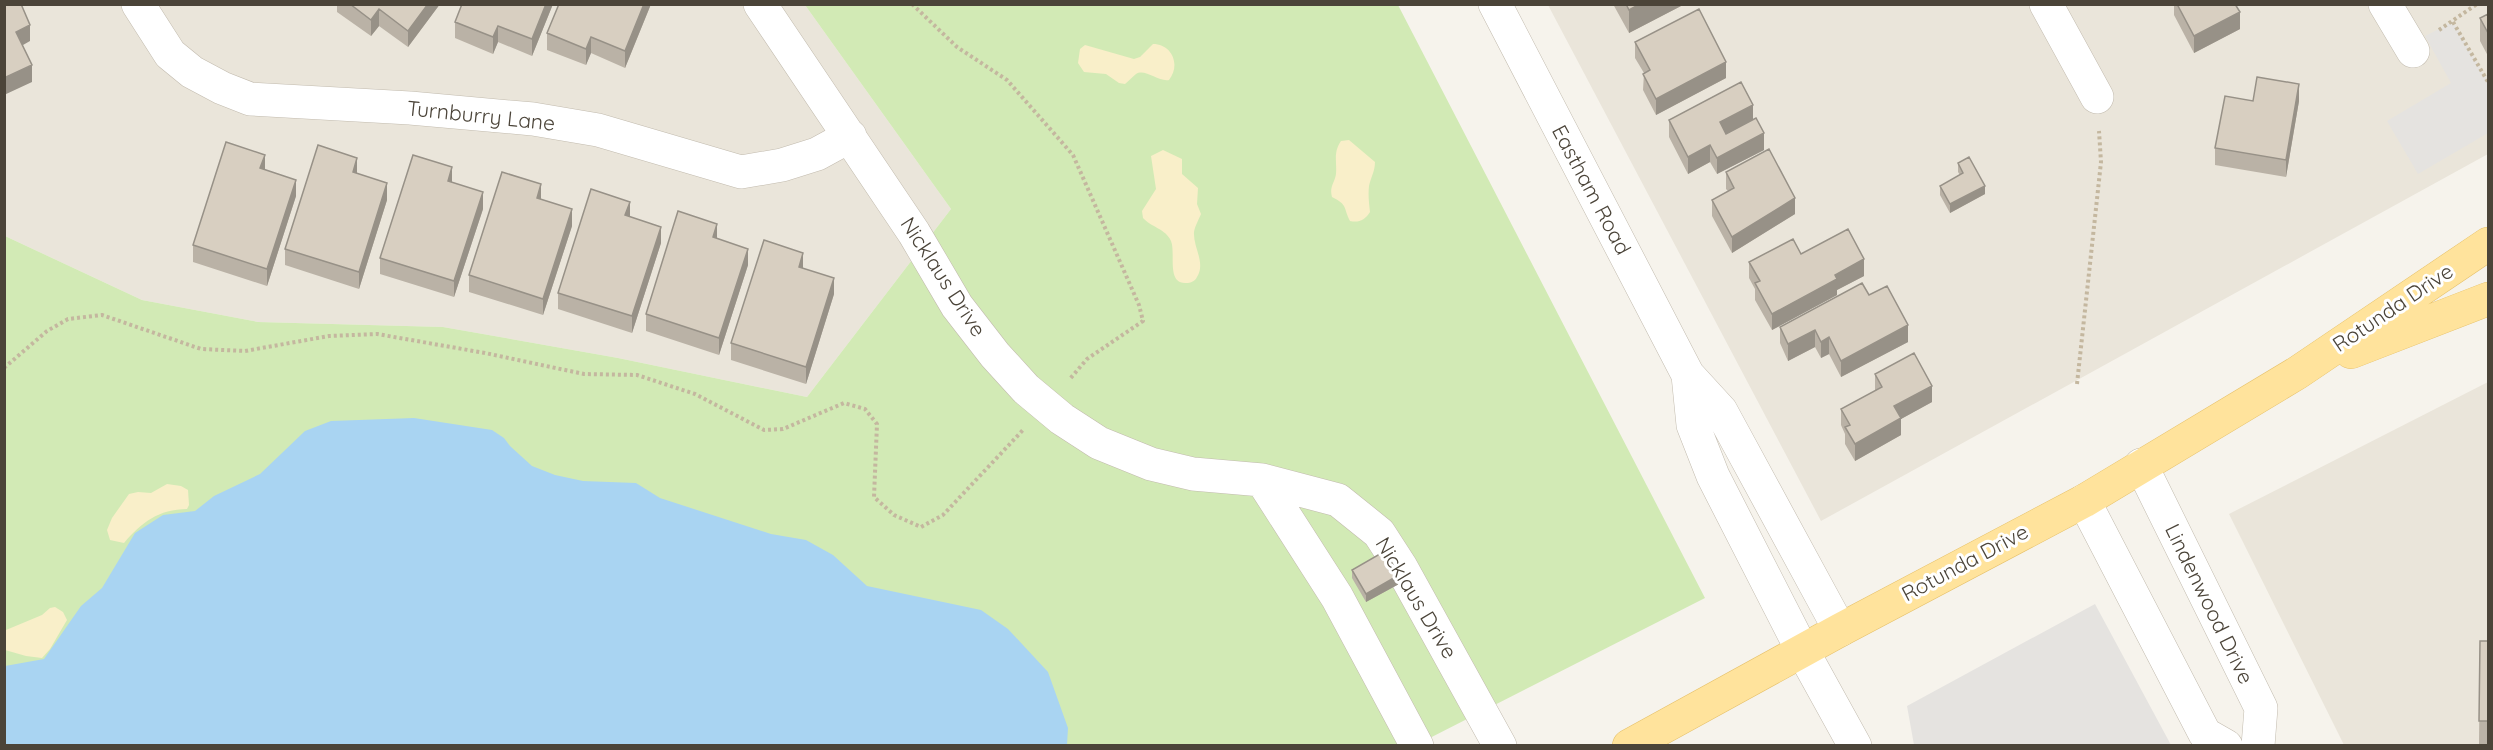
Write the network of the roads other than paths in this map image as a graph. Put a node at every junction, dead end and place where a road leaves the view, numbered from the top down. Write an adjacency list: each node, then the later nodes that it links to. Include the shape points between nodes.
1 (138, 4): 8 (street, Turnburry Lane, via 170,54 192,72 250,99 533,119 598,130 741,172 817,154)
2 (760, 4): 8 (street, Nicklaus Drive)
3 (1495, 4): 12 (street, Eastham Road)
4 (2046, 4): 7 (street)
5 (2385, 4): 6 (street)
6 (2410, 46)
7 (2097, 98)
8 (850, 136): 14 (street, Nicklaus Drive, via 914,232 957,306 995,355 1046,406 1099,443 1151,464 1193,474)
9 (2488, 243): 11 (main road, Rotunda Drive)
10 (2488, 299): 11 (main road, Rotunda Drive)
11 (2296, 373): 13 (main road, Rotunda Drive)
12 (1688, 375): 16 (street, Eastham Road, via 1721,411); 17 (street, Eastham Road, via 1693,425 1713,476)
13 (2141, 465): 15 (main road, Rotunda Drive); 23 (street, Lindenwood Drive, via 2261,708)
14 (1262, 480): 18 (street, via 1337,597); 19 (street, Nicklaus Drive, via 1338,500 1379,533)
15 (2084, 501): 16 (main road, Rotunda Drive); 22 (street, via 2205,734)
16 (1840, 630): 17 (main road, Rotunda Drive)
17 (1802, 651): 20 (main road, Rotunda Drive); 21 (street, Eastham Road)
18 (1417, 746)
19 (1500, 746)
20 (1629, 746)
21 (1856, 746)
22 (2226, 746)
23 (2258, 746)

